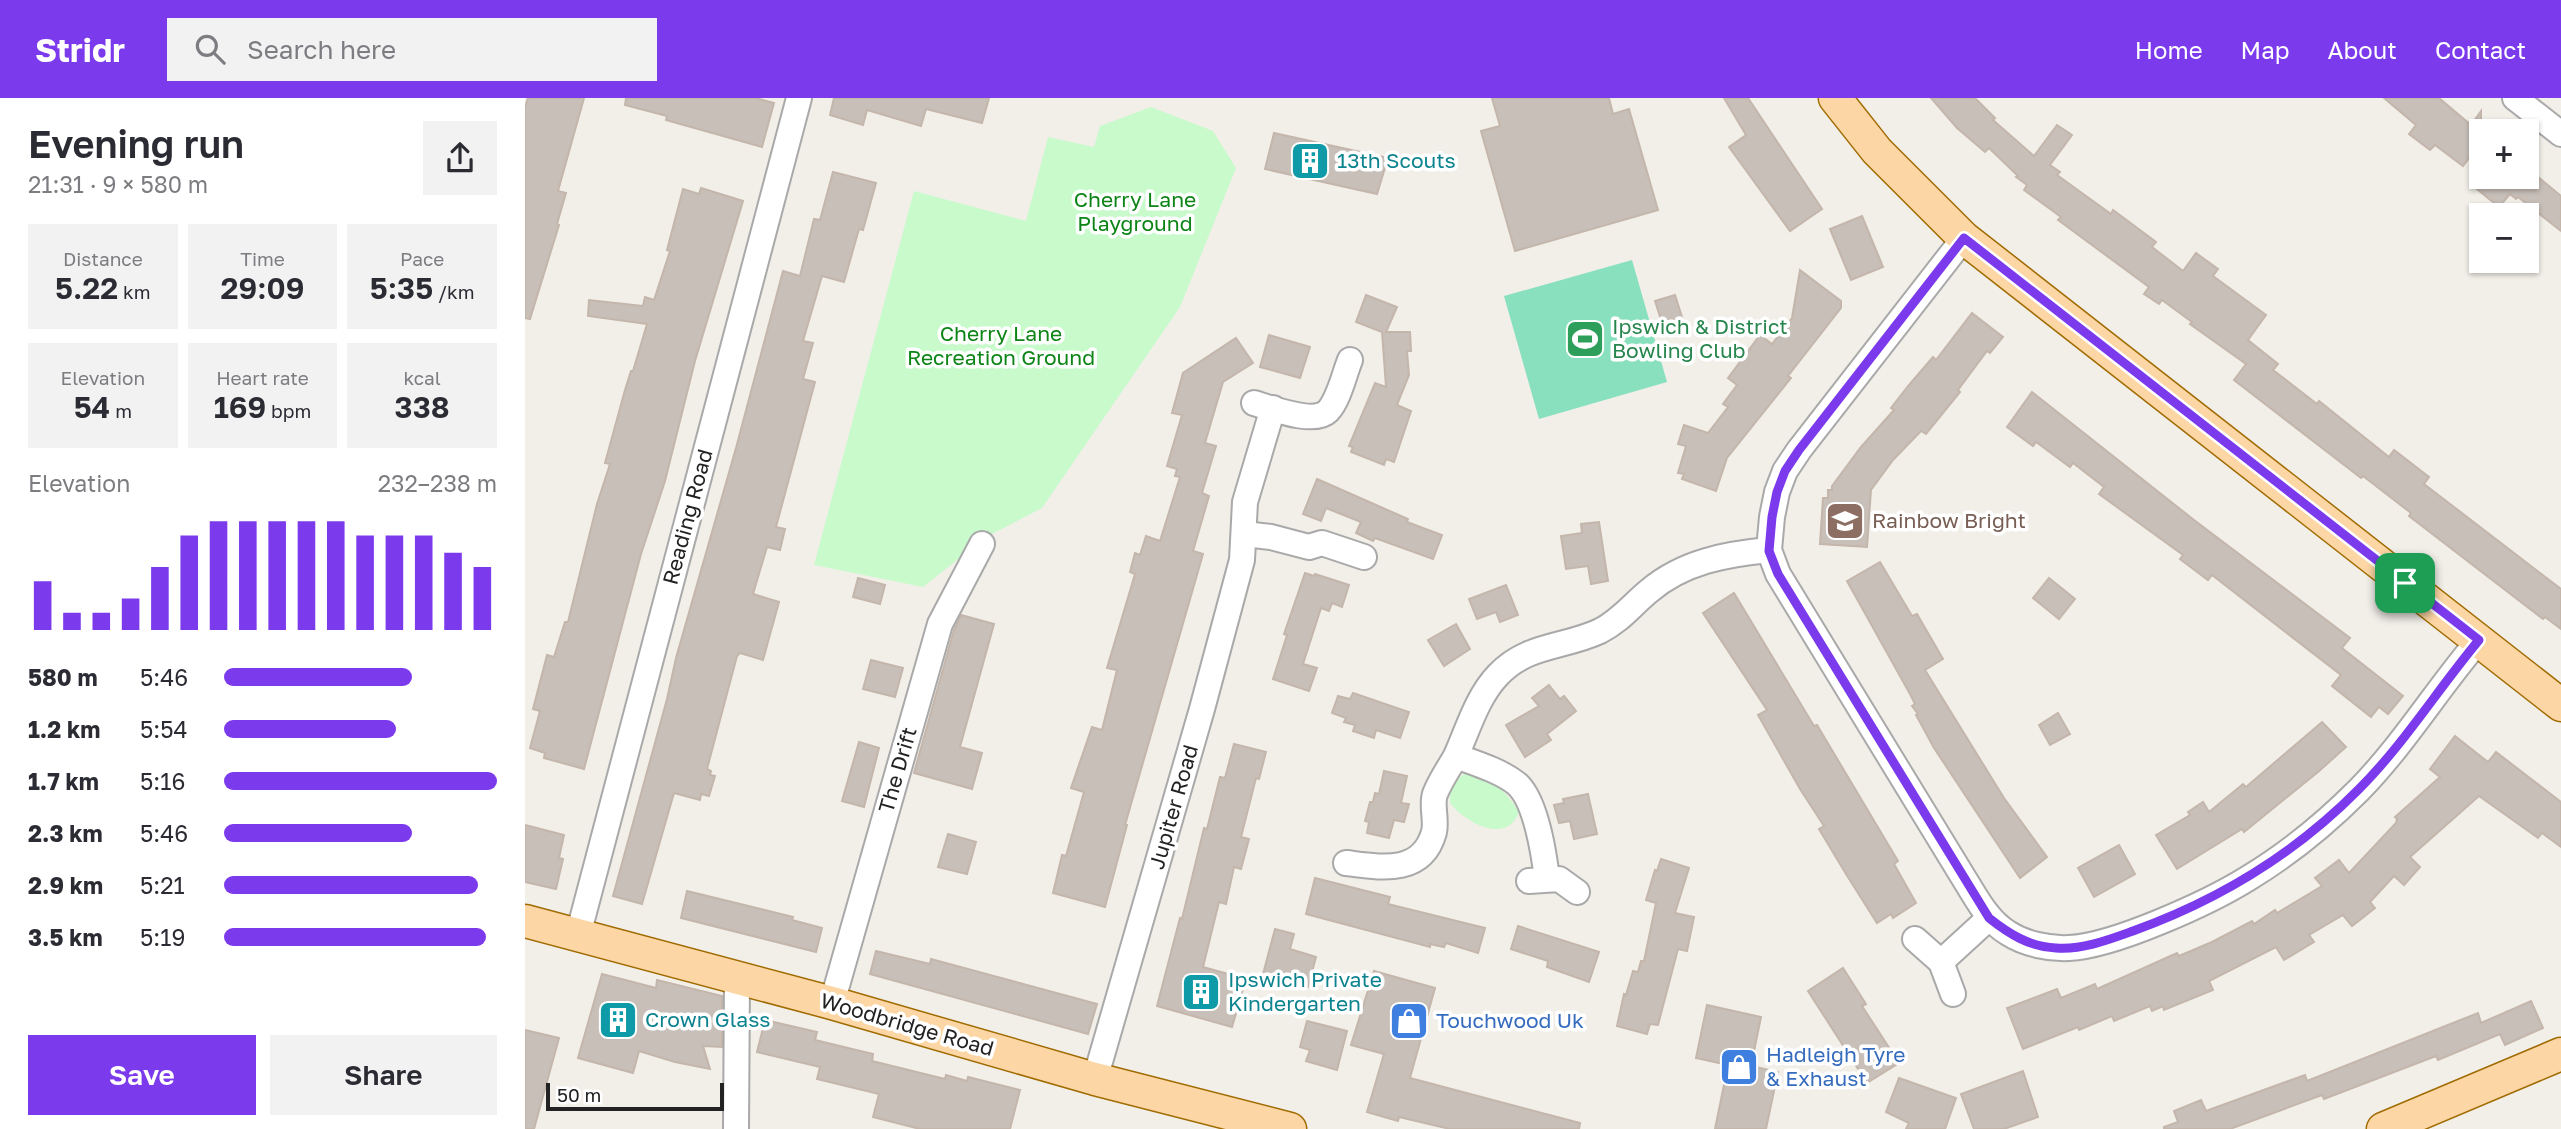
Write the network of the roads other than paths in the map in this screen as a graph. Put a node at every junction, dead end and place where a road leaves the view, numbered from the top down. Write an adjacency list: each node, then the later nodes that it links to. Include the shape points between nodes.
1 (799, 98): 18 (street, Reading Road)
2 (1835, 98): 5 (main road, via 1877,151)
3 (2515, 98): 4 (street)
4 (2561, 134)
5 (1964, 238): 9 (street, via 1785,471 1777,492); 11 (main road)
6 (1350, 360): 7 (street, Jupiter Road, via 1327,412 1317,417 1263,405 1245,502)
7 (1244, 534): 10 (street, via 1309,547 1322,543); 25 (street, Jupiter Road, via 1242,560 1202,709)
8 (982, 544): 23 (street, The Drift, via 940,624)
9 (1769, 551): 13 (street, via 1733,554 1686,569 1662,581 1605,628 1538,650 1507,666 1485,693); 16 (street, via 1778,574)
10 (1364, 557)
11 (2479, 640): 12 (main road); 16 (street, via 2359,789 2293,848 2246,880 2152,924 2072,948 2029,943)
12 (2561, 705)
13 (1456, 756): 14 (street, via 1433,797 1433,834 1417,858 1390,868); 15 (street, via 1516,784 1525,794 1540,839 1538,880 1559,880)
14 (1346, 863)
15 (1577, 892)
16 (1989, 918): 20 (street)
17 (525, 921): 18 (main road, Woodbridge Road)
18 (577, 935): 21 (main road, Woodbridge Road)
19 (1915, 939): 20 (street)
20 (1941, 962): 22 (street)
21 (737, 978): 23 (main road, Woodbridge Road); 26 (street)
22 (1953, 994)
23 (832, 1003): 25 (main road, Woodbridge Road)
24 (2561, 1054): 28 (main road)
25 (1095, 1079): 27 (main road, Woodbridge Road)
26 (736, 1129)
27 (1290, 1129)
28 (2383, 1129)

